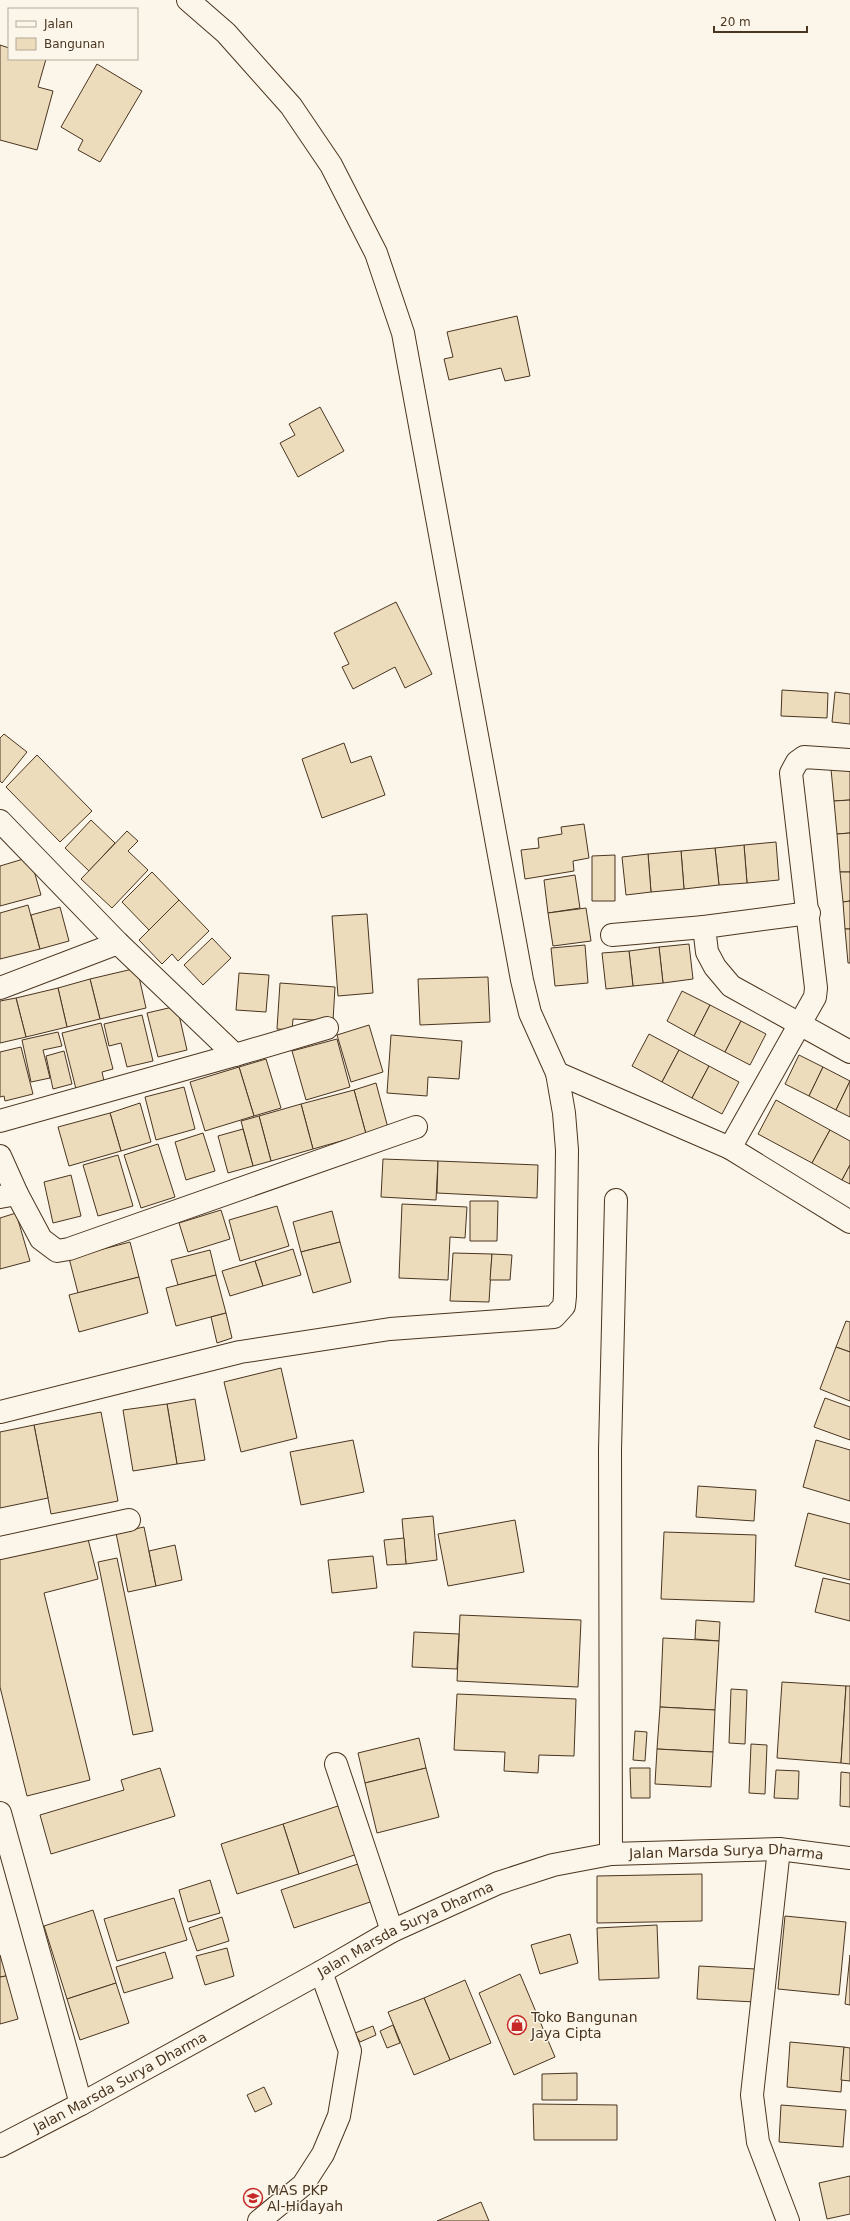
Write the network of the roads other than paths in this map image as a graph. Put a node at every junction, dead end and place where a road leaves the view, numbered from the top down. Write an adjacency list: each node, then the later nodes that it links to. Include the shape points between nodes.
1 (188, 0): 13 (main road, via 226,33 291,106 331,165 376,253 403,333 522,980 530,1013)
2 (850, 760): 4 (main road, via 804,757 791,774)
3 (0, 822): 7 (main road)
4 (809, 913): 5 (main road); 9 (main road, via 816,988 815,997)
5 (704, 927): 6 (main road); 9 (main road, via 707,952 715,967 731,986)
6 (612, 935)
7 (118, 943): 8 (main road); 12 (main road)
8 (0, 988)
9 (799, 1025): 11 (main road); 16 (main road)
10 (327, 1028): 12 (main road)
11 (850, 1052)
12 (235, 1055): 14 (main road)
13 (557, 1073): 16 (main road); 21 (main road, via 567,1150 566,1280 564,1306 554,1317 390,1330 240,1352)
14 (0, 1121)
15 (416, 1127): 18 (main road, via 69,1249 57,1251 41,1239)
16 (730, 1148): 20 (main road)
17 (0, 1156): 18 (main road)
18 (8, 1196)
19 (616, 1200): 27 (main road, via 610,1450)
20 (850, 1222)
21 (0, 1412)
22 (129, 1520): 23 (main road)
23 (0, 1548)
24 (336, 1764): 29 (main road)
25 (0, 1814): 31 (main road)
26 (778, 1849): 27 (main road, Jalan Marsda Surya Dharma); 28 (main road, Jalan Marsda Surya Dharma); 34 (main road, via 752,2095 758,2142)
27 (611, 1854): 29 (main road, Jalan Marsda Surya Dharma, via 553,1865 498,1883)
28 (850, 1858)
29 (392, 1931): 30 (main road, Jalan Marsda Surya Dharma)
30 (322, 1972): 31 (main road, Jalan Marsda Surya Dharma); 33 (main road, via 350,2051 339,2116 323,2154 303,2185)
31 (81, 2104): 32 (main road, Jalan Marsda Surya Dharma)
32 (0, 2146)
33 (259, 2221)
34 (788, 2221)

